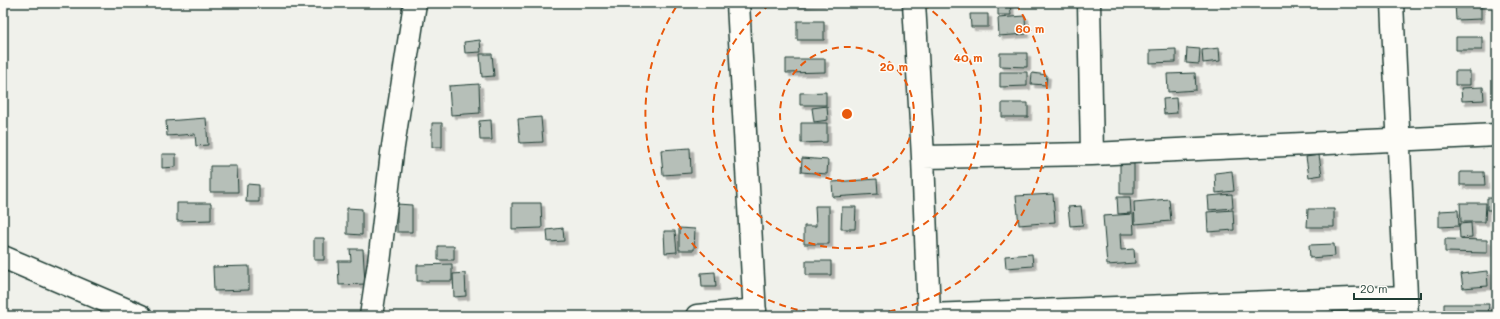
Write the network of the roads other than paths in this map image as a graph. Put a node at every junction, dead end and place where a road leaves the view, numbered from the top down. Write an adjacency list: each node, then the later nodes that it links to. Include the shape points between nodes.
1 (415, 3): 16 (street)
2 (738, 3): 14 (street)
3 (914, 3): 9 (street)
4 (1089, 3): 8 (street)
5 (1392, 3): 7 (street)
6 (1497, 136): 7 (street)
7 (1397, 140): 8 (street); 11 (street)
8 (1092, 154): 9 (street)
9 (923, 157): 18 (street)
10 (3, 257): 15 (street)
11 (1406, 306): 12 (street)
12 (1253, 309): 13 (street)
13 (1104, 312): 18 (street)
14 (755, 313): 17 (street)
15 (141, 316)
16 (371, 316)
17 (697, 316)
18 (929, 316)

